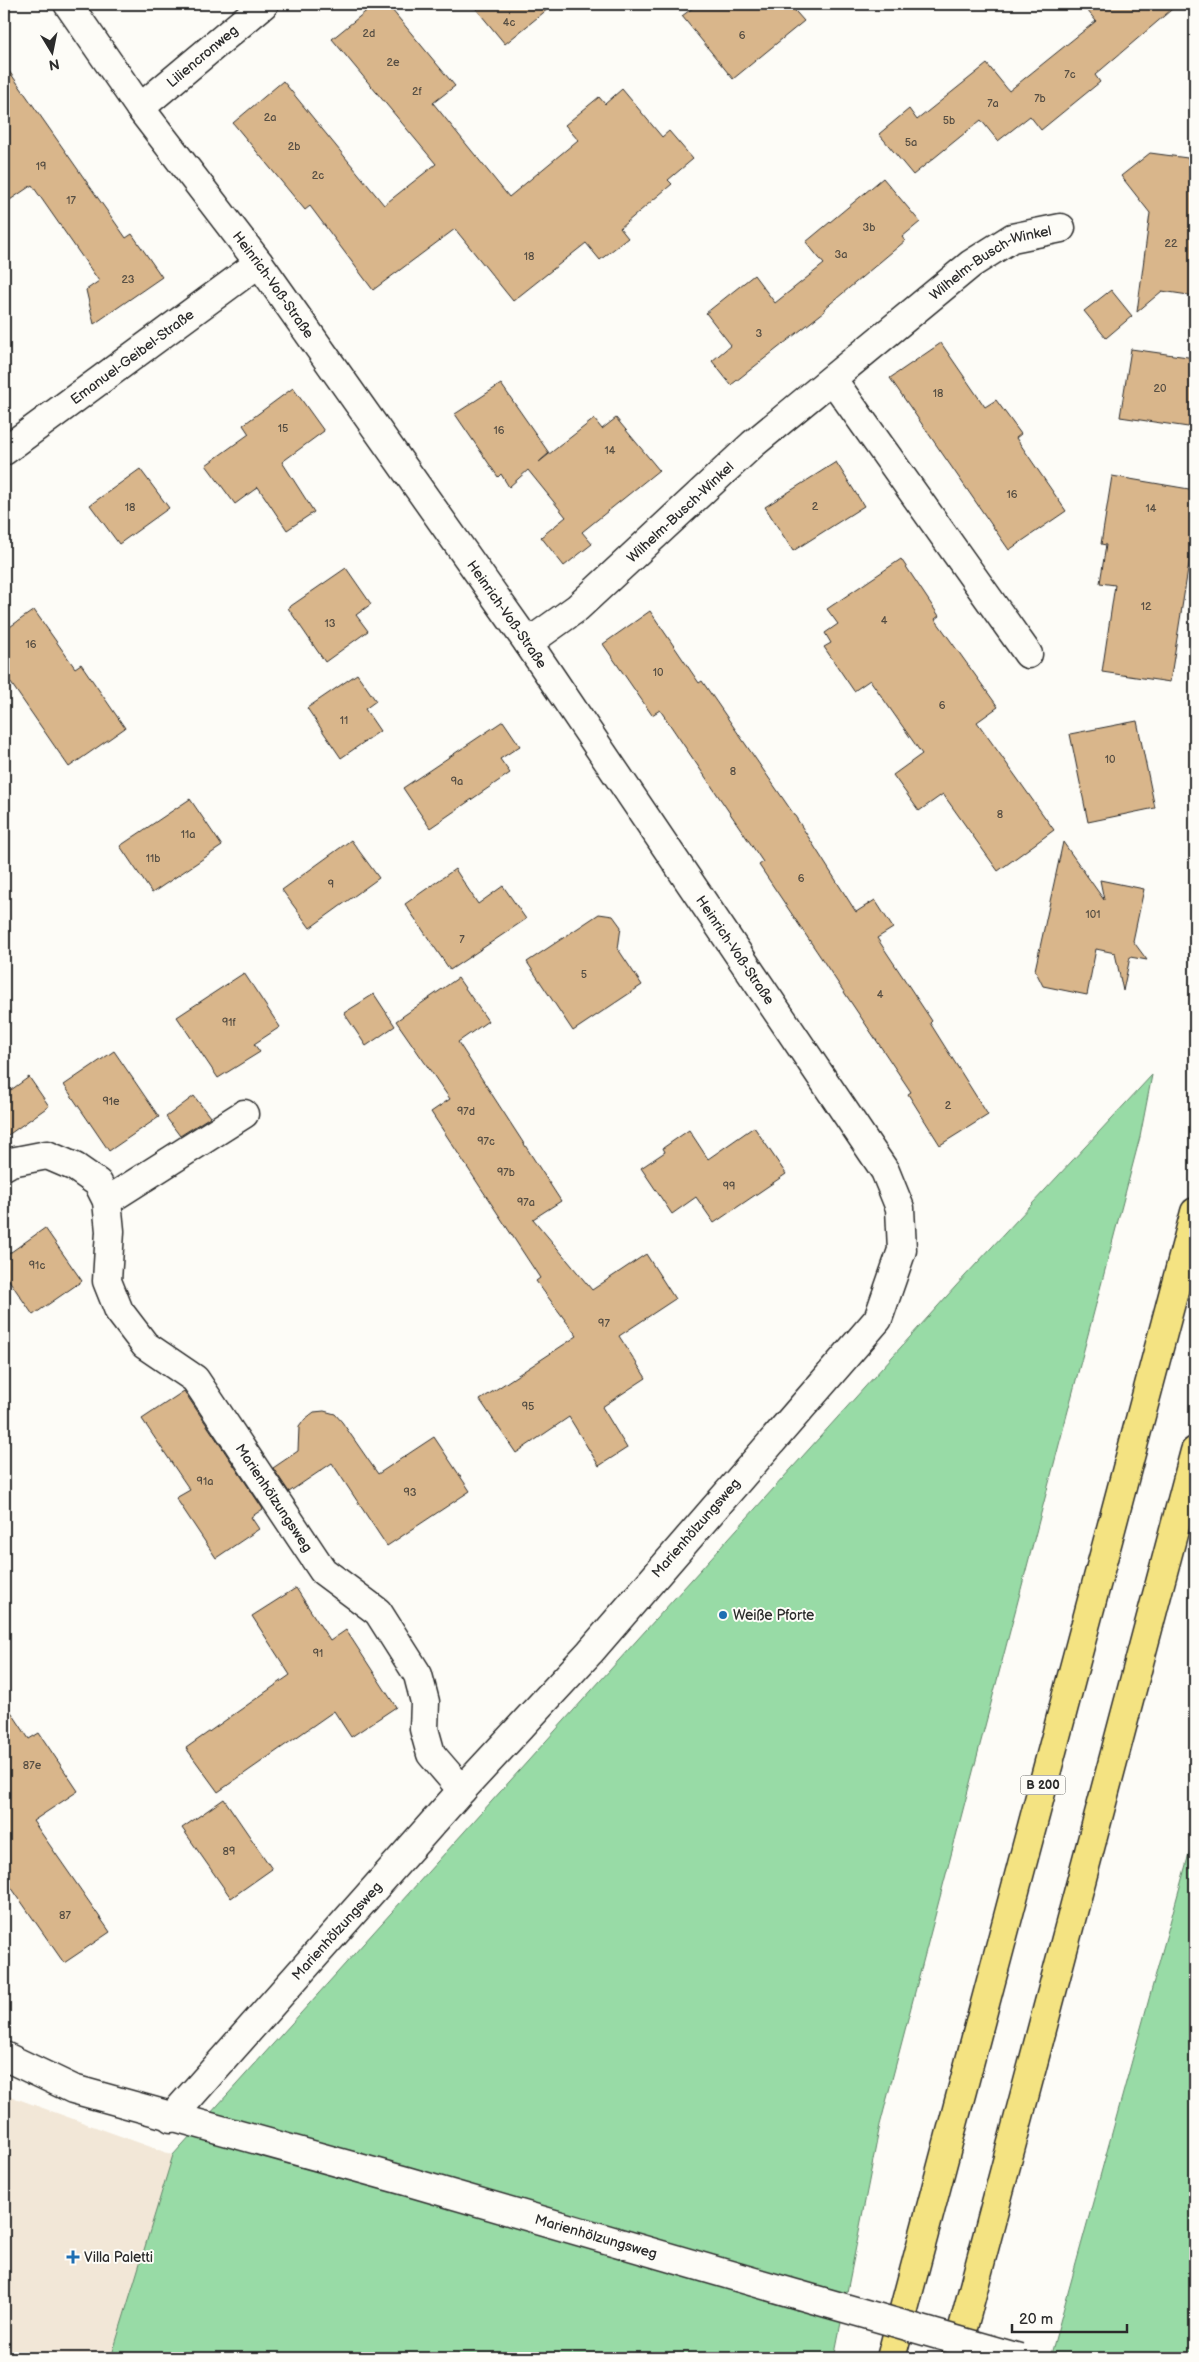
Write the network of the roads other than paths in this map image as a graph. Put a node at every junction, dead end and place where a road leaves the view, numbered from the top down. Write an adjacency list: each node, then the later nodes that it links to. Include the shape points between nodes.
1 (68, 4): 3 (street, Heinrich-Voß-Straße)
2 (264, 4): 3 (street, Liliencronweg)
3 (140, 108): 5 (street, Heinrich-Voß-Straße)
4 (1061, 228): 6 (street, Wilhelm-Busch-Winkel, via 1012,238 971,264)
5 (259, 263): 7 (street, Emanuel-Geibel-Straße); 8 (street, Heinrich-Voß-Straße)
6 (833, 380): 8 (street, Wilhelm-Busch-Winkel, via 753,444 578,608); 9 (street)
7 (4, 451)
8 (528, 643): 14 (street, Heinrich-Voß-Straße, via 885,1171 900,1208)
9 (1028, 654)
10 (244, 1114): 12 (street)
11 (4, 1166): 12 (street, Marienhölzungsweg, via 47,1155 75,1167 98,1183)
12 (107, 1201): 16 (street, Marienhölzungsweg, via 110,1231 107,1281 119,1311 145,1345 196,1379 323,1571 378,1612 418,1676 425,1702 424,1729 430,1754)
13 (1195, 1212): 19 (highway, B 200)
14 (902, 1250): 16 (street, Marienhölzungsweg, via 878,1319 590,1652)
15 (1195, 1451): 20 (highway)
16 (462, 1790): 18 (street, Marienhölzungsweg)
17 (4, 2056): 18 (street, Marienhölzungsweg, via 73,2089)
18 (171, 2118): 21 (street, Marienhölzungsweg, bridge, via 406,2181)
19 (891, 2358)
20 (955, 2358)
21 (1019, 2358)

